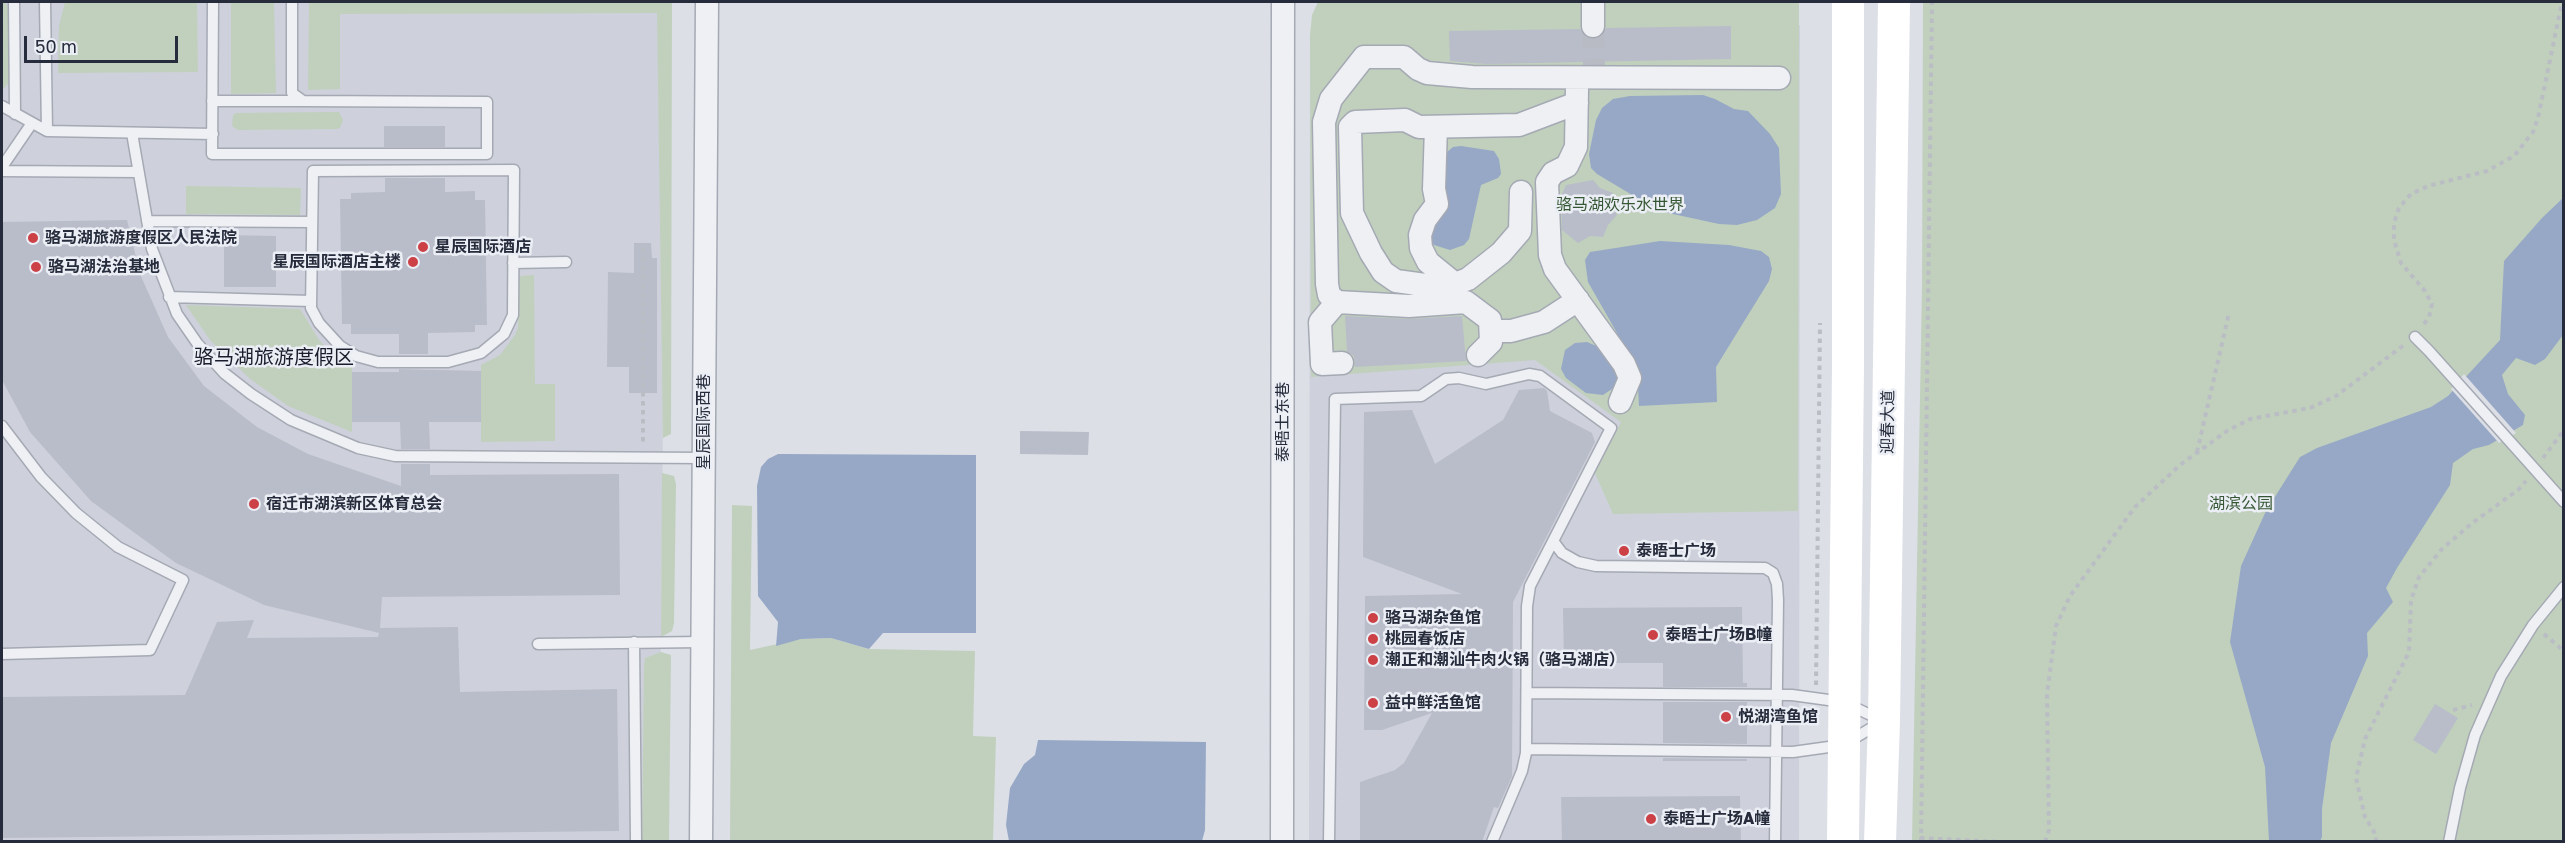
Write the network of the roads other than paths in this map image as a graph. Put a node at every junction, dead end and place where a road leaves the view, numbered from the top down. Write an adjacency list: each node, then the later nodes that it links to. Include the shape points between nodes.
1 (14, 2): 17 (lane)
2 (45, 2): 20 (lane)
3 (213, 2): 13 (lane)
4 (292, 2): 14 (lane, via 292,93)
5 (707, 2): 41 (street, 星辰国际西巷)
6 (1283, 2): 58 (street, 泰晤士东巷)
7 (1593, 2): 10 (street)
8 (1848, 2): 51 (main road, via 1848,366)
9 (1894, 2): 52 (main road, 迎春大道)
10 (1593, 26)
11 (1588, 73): 12 (street, via 1606,79); 15 (street); 34 (street, via 1442,75 1418,69 1404,57 1364,57 1331,99 1324,122 1327,284 1329,295)
12 (1779, 78)
13 (212, 101): 14 (lane); 22 (lane)
14 (303, 101): 22 (lane, via 487,102 487,154 212,154)
15 (1577, 103): 19 (street, via 1520,125); 32 (street, via 1576,147 1567,166 1553,173 1547,182 1546,203 1550,255)
16 (2, 106): 17 (lane)
17 (15, 114): 18 (lane)
18 (32, 123): 20 (lane); 23 (lane)
19 (1436, 127): 30 (street, via 1437,204 1425,220 1421,248 1428,262); 30 (street, via 1419,128 1405,120 1355,122 1350,127 1352,213 1383,272 1396,281 1409,285)
20 (47, 131): 21 (lane)
21 (132, 133): 22 (lane); 24 (lane)
22 (213, 134)
23 (2, 169): 24 (lane)
24 (138, 171): 26 (lane)
25 (1521, 192): 30 (street, via 1520,231 1484,267)
26 (147, 221): 27 (lane); 31 (lane, via 154,257)
27 (312, 222): 29 (lane, via 313,171 514,170); 33 (lane)
28 (566, 262): 29 (lane)
29 (513, 263): 33 (lane, via 513,315 504,334 481,353 448,362 378,362 356,356 340,346 319,323 310,308)
30 (1455, 284)
31 (169, 297): 33 (lane); 41 (lane, via 196,343 224,373 291,420 358,448 395,456)
32 (1578, 300): 35 (street, via 1544,321); 39 (street, via 1628,372 1630,378)
33 (311, 301)
34 (1336, 302): 35 (street, via 1409,306 1466,302 1490,320); 38 (street, via 1320,322 1322,364)
35 (1491, 331): 37 (street, via 1491,342)
36 (2415, 337): 42 (lane)
37 (1478, 355)
38 (1342, 363)
39 (1620, 402)
40 (2, 426): 48 (lane, via 40,477 76,513 118,547 183,580 150,650)
41 (704, 458): 46 (street, 星辰国际西巷)
42 (2564, 502)
43 (1553, 541): 49 (lane, via 1530,586); 50 (lane, via 1562,553 1596,566 1765,568 1773,573 1777,584); 59 (lane, via 1611,428 1539,376 1529,374 1486,384 1446,379 1421,396 1335,399)
44 (2564, 587): 64 (lane, via 2533,625 2502,676 2475,735)
45 (634, 642): 46 (lane); 47 (lane); 56 (lane)
46 (702, 642): 57 (street, 星辰国际西巷)
47 (538, 644)
48 (2, 654)
49 (1527, 693): 50 (lane); 54 (lane)
50 (1777, 695): 51 (lane); 55 (lane)
51 (1830, 700): 52 (lane); 53 (main road)
52 (1884, 721): 53 (lane); 63 (main road, 迎春大道)
53 (1843, 745): 55 (lane); 62 (main road)
54 (1526, 749): 55 (lane); 60 (lane, via 1522,771)
55 (1776, 752): 61 (lane)
56 (636, 842)
57 (701, 842)
58 (1282, 842)
59 (1329, 842)
60 (1492, 842)
61 (1775, 842)
62 (1843, 842)
63 (1880, 842)
64 (2449, 842)

